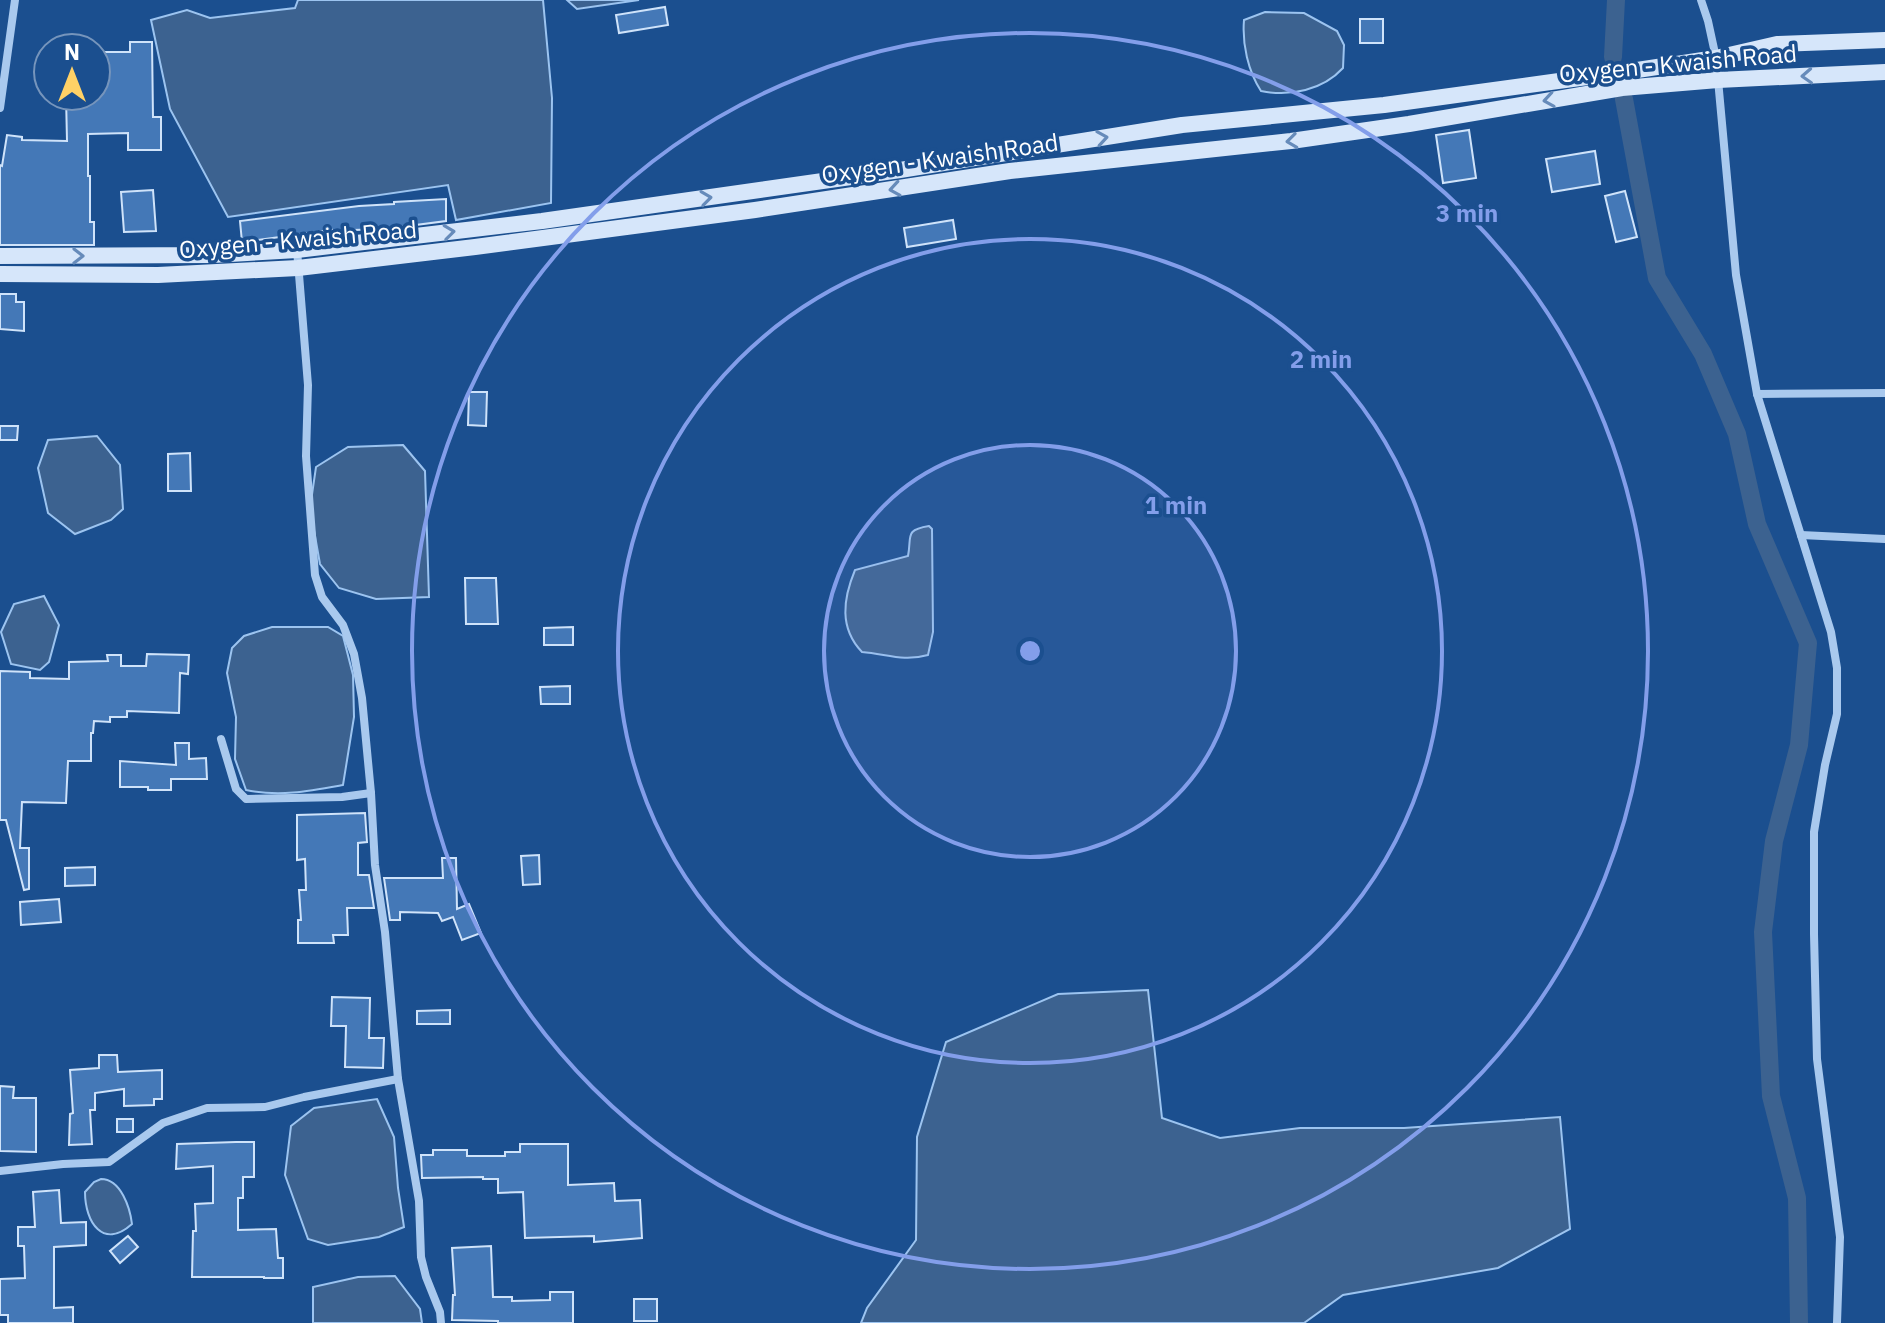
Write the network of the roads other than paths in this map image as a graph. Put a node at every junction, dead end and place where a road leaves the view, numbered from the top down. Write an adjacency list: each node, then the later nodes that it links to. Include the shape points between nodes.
1 (15, 0): 7 (street)
2 (1701, 0): 4 (street)
3 (1885, 40): 4 (main road, Oxygen - Kwaish Road, via 1777,44)
4 (1716, 58): 6 (street); 8 (main road, Oxygen - Kwaish Road, one-way to 4, via 542,221 1182,125 1626,75)
5 (1885, 72): 6 (main road, Oxygen - Kwaish Road, one-way to 6)
6 (1718, 80): 10 (main road, Oxygen - Kwaish Road, one-way to 10, via 1622,88 1306,139 1010,171 755,210); 13 (street, via 1736,275)
7 (0, 108)
8 (297, 250): 9 (main road, Oxygen - Kwaish Road, one-way to 8); 10 (street)
9 (0, 256)
10 (298, 268): 11 (main road, Oxygen - Kwaish Road, via 158,275); 17 (street, via 315,575 354,654)
11 (0, 274)
12 (1885, 393): 13 (street)
13 (1757, 394): 14 (street)
14 (1801, 535): 15 (street); 21 (street, via 1837,668 1837,714 1814,832 1817,1059 1840,1237)
15 (1885, 539)
16 (221, 739): 17 (street, via 236,789 246,799)
17 (371, 793): 18 (street)
18 (398, 1079): 19 (street, via 265,1107 207,1108 163,1123 109,1162); 20 (street, via 419,1201 421,1257)
19 (0, 1171)
20 (441, 1323)
21 (1837, 1323)

